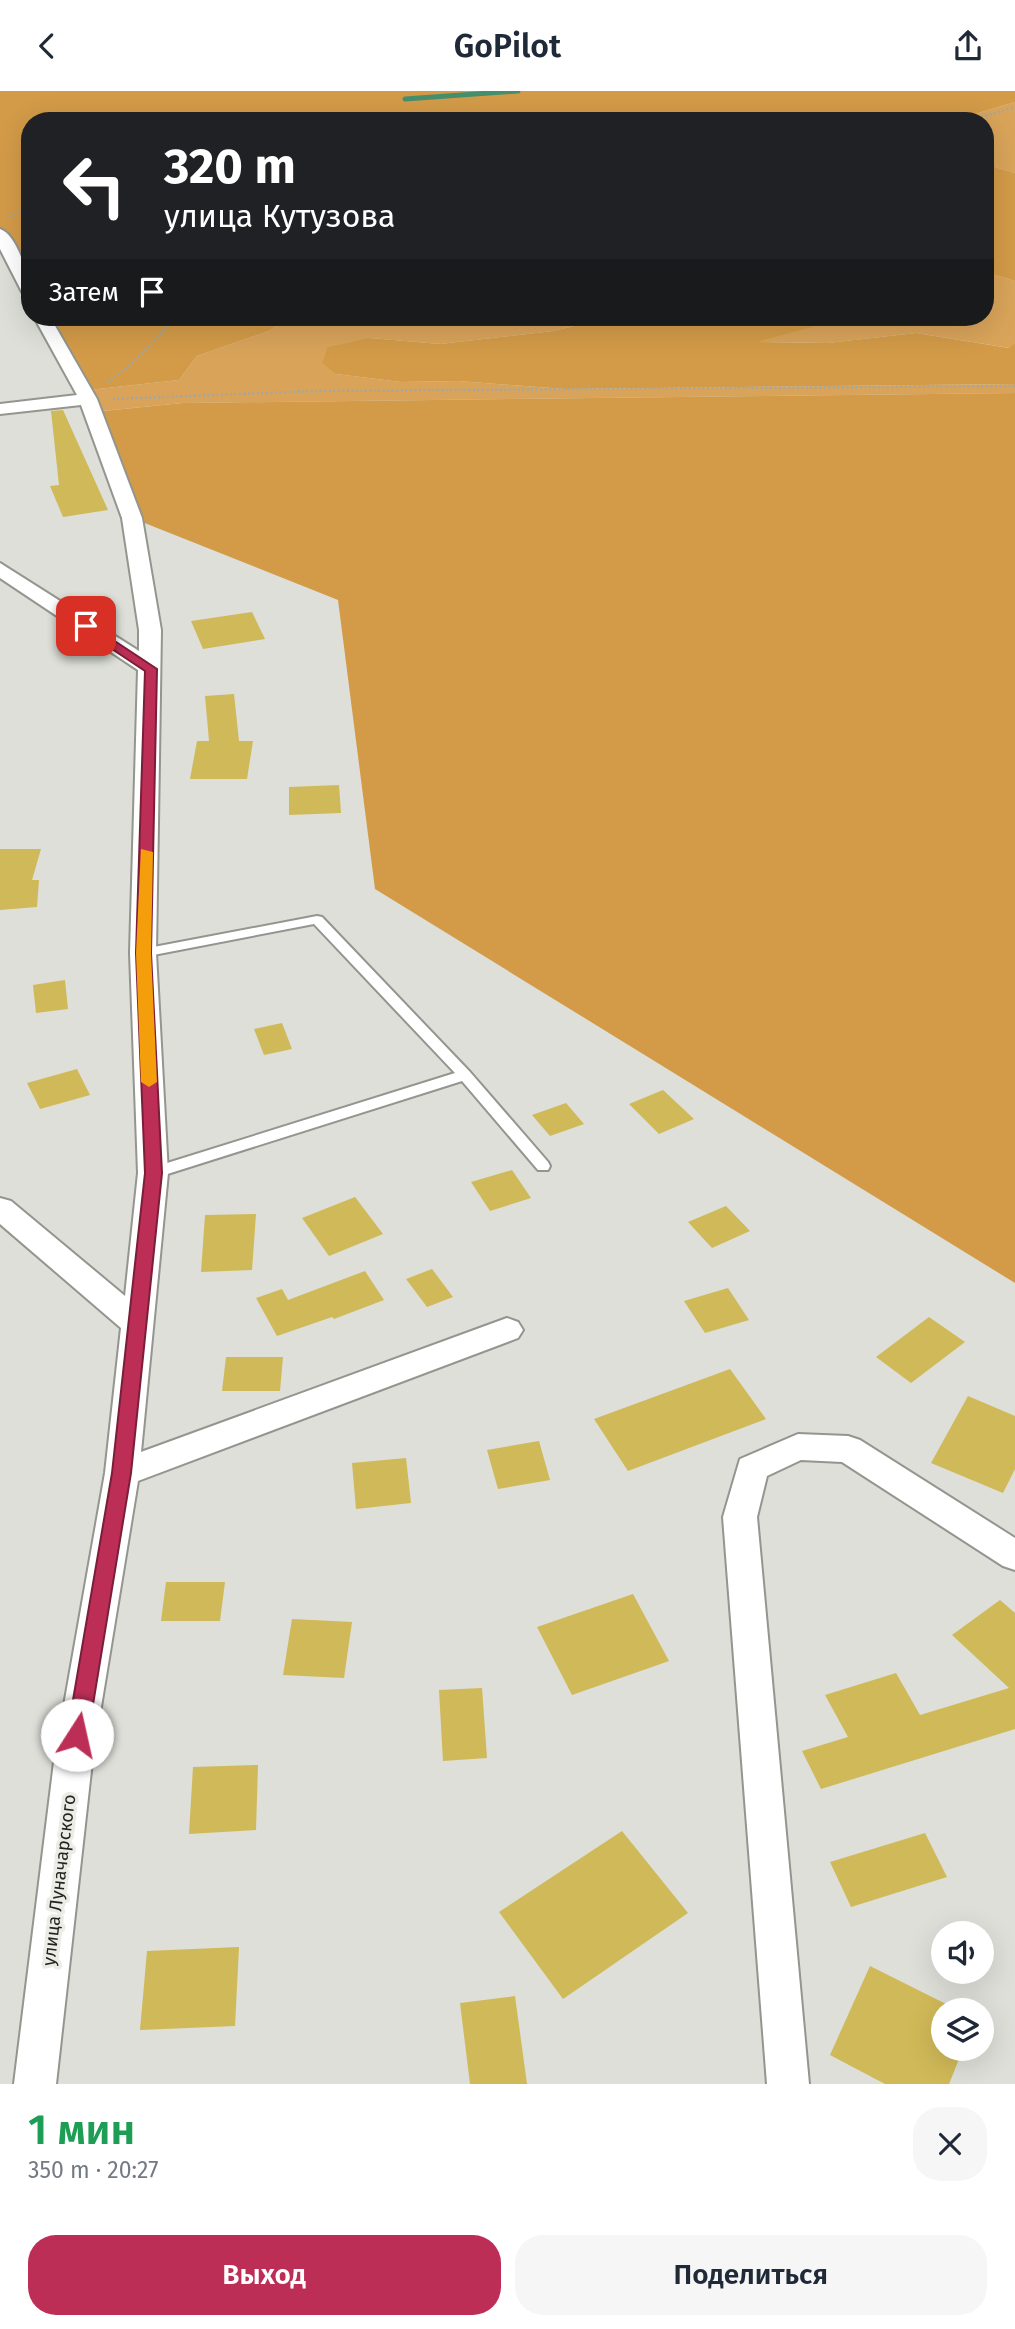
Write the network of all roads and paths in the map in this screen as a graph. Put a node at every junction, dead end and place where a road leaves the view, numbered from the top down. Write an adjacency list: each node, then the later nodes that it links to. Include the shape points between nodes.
1 (1015, 107): 2 (path)
2 (994, 113)
3 (21, 210): 4 (path)
4 (0, 222)
5 (0, 234): 6 (street)
6 (21, 275)
7 (47, 326): 10 (street, улица Луначарского)
8 (168, 326): 10 (path, via 136,360)
9 (1015, 386): 10 (path, via 315,391)
10 (88, 399): 11 (street); 13 (street, улица Луначарского, via 132,518 150,630)
11 (0, 409)
12 (0, 569): 13 (street)
13 (151, 669): 14 (street, улица Луначарского)
14 (144, 953): 15 (lane, via 317,920); 17 (street, улица Луначарского)
15 (465, 1075): 16 (lane); 17 (lane)
16 (543, 1166)
17 (153, 1173): 19 (street, улица Луначарского)
18 (0, 1208): 19 (street)
19 (139, 1326): 21 (street, улица Луначарского)
20 (507, 1330): 21 (street)
21 (122, 1473): 23 (street, улица Луначарского, via 73,1762)
22 (1015, 1556): 24 (street, via 848,1449 798,1447 752,1468 740,1517)
23 (35, 2084)
24 (788, 2084)

